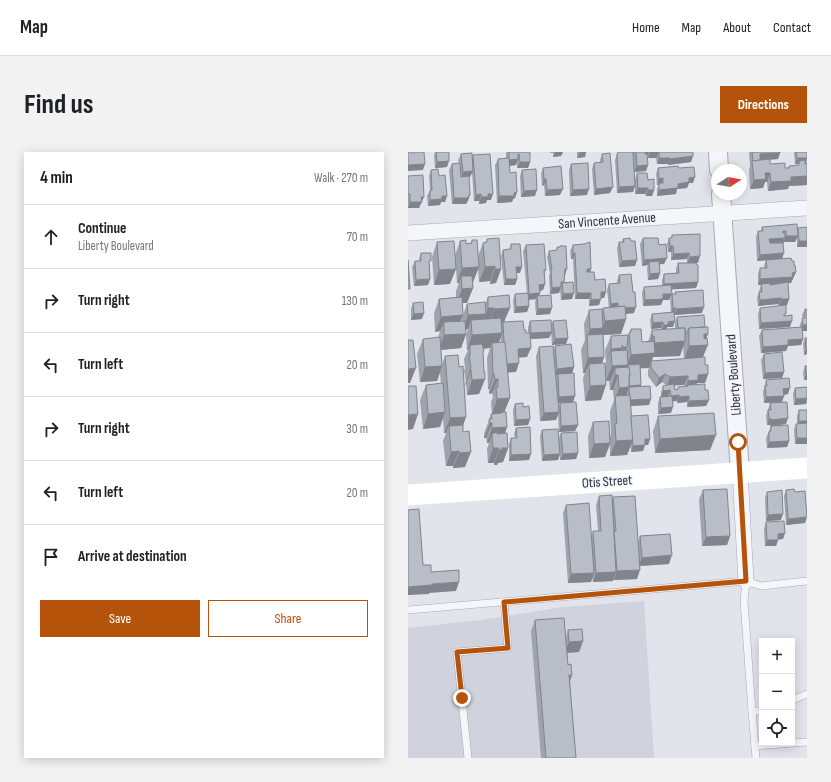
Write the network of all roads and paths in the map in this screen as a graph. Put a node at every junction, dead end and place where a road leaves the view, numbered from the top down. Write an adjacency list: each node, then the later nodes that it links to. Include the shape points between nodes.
1 (718, 152): 2 (street)
2 (719, 164)
3 (721, 200): 5 (street, Liberty Boulevard)
4 (807, 208): 5 (street, San Vincente Avenue)
5 (722, 213): 6 (street, San Vincente Avenue); 8 (street, Liberty Boulevard)
6 (408, 233)
7 (807, 468): 8 (main road, Otis Street)
8 (740, 472): 9 (main road, Otis Street); 10 (street, Liberty Boulevard)
9 (408, 495)
10 (746, 581): 11 (lane, via 762,586); 12 (lane); 16 (lane, via 744,601)
11 (807, 581)
12 (504, 602): 13 (lane); 20 (lane, via 508,648 457,652)
13 (408, 610)
14 (807, 694): 15 (lane)
15 (795, 699)
16 (752, 711): 17 (lane); 19 (lane)
17 (759, 711)
18 (807, 742): 19 (lane)
19 (755, 746): 21 (lane)
20 (468, 758)
21 (756, 758)

